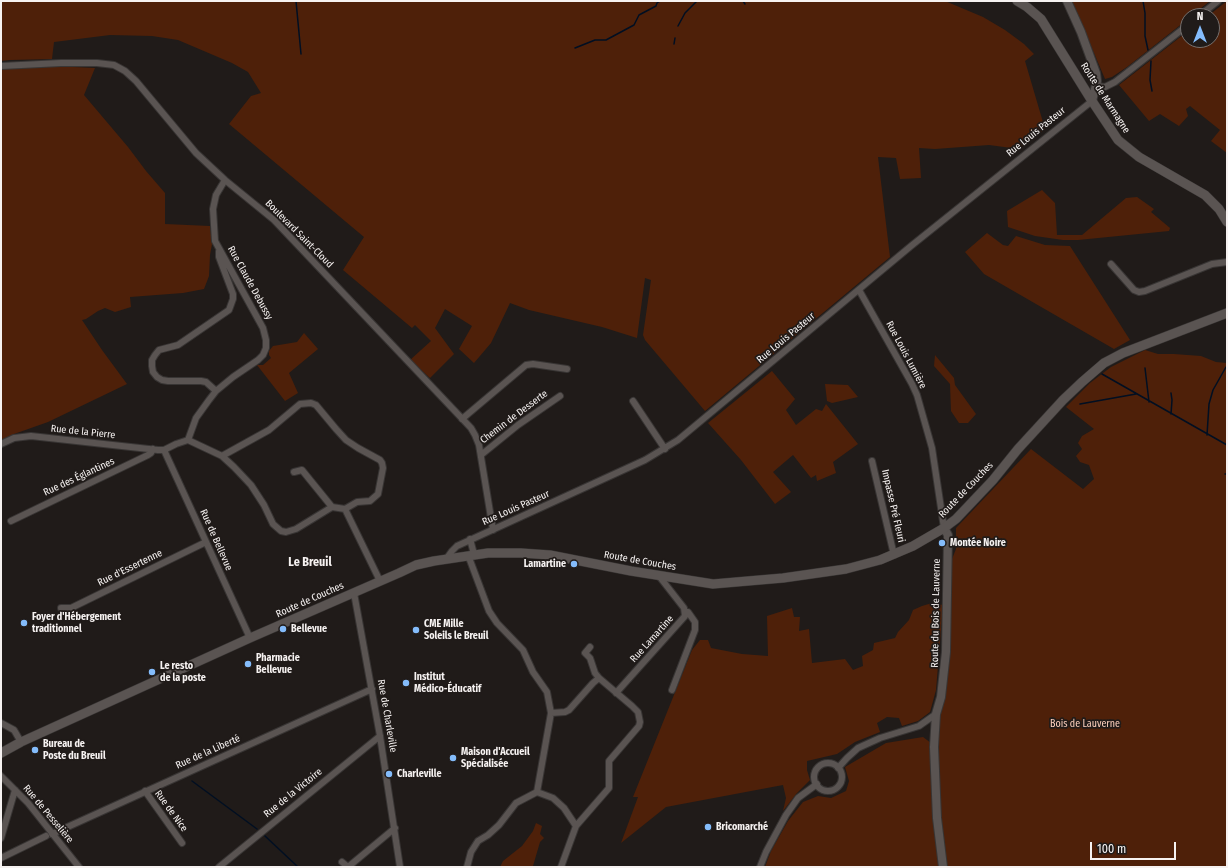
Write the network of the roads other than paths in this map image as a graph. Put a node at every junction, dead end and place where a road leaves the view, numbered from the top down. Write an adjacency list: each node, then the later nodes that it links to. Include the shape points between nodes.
1 (1016, 1): 8 (main road, Route de Marmagne, via 1041,20)
2 (1067, 1): 7 (street, via 1096,73)
3 (1218, 1): 4 (street)
4 (1209, 8)
5 (1180, 31): 7 (street, via 1115,82 1105,87)
6 (1, 66): 9 (street, Boulevard Saint-Cloud, via 61,63 114,65 136,81 196,153)
7 (1096, 86): 8 (street)
8 (1092, 101): 10 (main road, Route de Marmagne, via 1127,149); 15 (street, Rue Louis Pasteur)
9 (225, 180): 12 (street, Rue Claude Debussy, via 216,195 213,209 215,241); 21 (street, Boulevard Saint-Cloud, via 274,220)
10 (1223, 208): 11 (main road, Route de Marmagne)
11 (1227, 222)
12 (220, 250): 18 (street, Rue Claude Debussy, via 263,328 266,348 258,360); 18 (street, via 219,257 232,294 232,306 178,345 159,350 152,360 153,372 162,380 206,382)
13 (1227, 262): 14 (street, via 1212,264 1139,292 1134,290)
14 (1112, 264)
15 (859, 290): 25 (street, Rue Louis Pasteur); 34 (street, Rue Louis Lumière, via 917,395 932,448)
16 (1227, 313): 34 (main road, Route de Couches, via 1123,353 1104,363 1063,400 968,507)
17 (567, 369): 21 (street, via 526,365)
18 (216, 391): 22 (street, Rue Claude Debussy, via 196,418)
19 (560, 396): 27 (street, Chemin de Desserte)
20 (633, 401): 25 (street)
21 (462, 419): 27 (street, Boulevard Saint-Cloud, via 476,435)
22 (188, 440): 26 (street); 28 (street)
23 (1, 444): 24 (street, Rue de la Pierre, via 14,438 31,436)
24 (153, 449): 26 (street, Rue de la Pierre); 33 (street, Rue des Églantines, via 148,455)
25 (665, 449): 35 (street, Rue Louis Pasteur)
26 (164, 450): 37 (street, Rue de Bellevue)
27 (481, 455): 35 (street, Boulevard Saint-Cloud)
28 (222, 456): 31 (street, via 252,485 273,524 280,531 296,529); 32 (street, via 269,430 300,404 316,405 346,440 382,463 378,494 370,501 357,502)
29 (872, 461): 40 (street, Impasse Pré Fleuri)
30 (294, 472): 31 (street, via 302,470)
31 (332, 507): 32 (street)
32 (345, 509): 44 (street)
33 (11, 521)
34 (944, 528): 40 (main road, Route de Couches); 55 (street, Route du Bois de Lauverne, via 948,535 946,652 941,697)
35 (493, 530): 36 (street, Rue Louis Pasteur)
36 (470, 539): 38 (street, Rue Louis Pasteur); 39 (street)
37 (206, 542): 46 (street, Rue d'Essertenne, via 71,608); 48 (street, Rue de Bellevue)
38 (463, 543): 41 (street); 42 (street, Rue Louis Pasteur)
39 (471, 555): 41 (main road, Route de Couches); 43 (main road, Route de Couches, via 502,552 550,555); 54 (street, via 489,612 523,650 533,672 547,692)
40 (894, 555): 43 (main road, Route de Couches, via 862,566 783,578 703,583)
41 (457, 556): 42 (main road, Route de Couches)
42 (447, 558): 44 (main road, Route de Couches, via 416,566)
43 (660, 576): 47 (street, Rue Lamartine)
44 (380, 581): 45 (main road, Route de Couches)
45 (354, 593): 48 (main road, Route de Couches); 51 (street, Rue de Charleville)
46 (62, 608)
47 (685, 612): 52 (street, via 688,612 695,622 695,630); 53 (street, Rue Lamartine, via 683,619)
48 (250, 638): 58 (main road, Route de Couches)
49 (590, 647): 50 (street, via 585,652)
50 (599, 678): 53 (street); 54 (street, via 569,710)
51 (372, 689): 57 (street, Rue de Charleville); 64 (street, Rue de la Liberté)
52 (672, 690)
53 (616, 693): 66 (street, via 638,712 639,726 609,761 609,788)
54 (551, 713): 65 (street)
55 (936, 714): 60 (street, via 919,726 858,748); 79 (street, Route du Bois de Lauverne, via 934,747 937,818)
56 (1, 723): 58 (street, via 14,730)
57 (380, 736): 67 (street, Rue de Charleville); 74 (street, Rue de la Victoire)
58 (21, 742): 59 (main road, Route de Couches)
59 (1, 753)
60 (838, 768): 62 (street, via 828,763 820,765 814,776); 62 (street, via 842,777 835,788 825,790)
61 (1, 776): 63 (street, Rue de Pesselière)
62 (817, 784): 78 (street, via 798,798 786,815)
63 (15, 790): 68 (street, Rue de Pesselière, via 31,807); 69 (street)
64 (145, 791): 68 (street, Rue de la Liberté); 70 (street, Rue de Nice)
65 (537, 792): 66 (street, via 553,798 564,808); 76 (street, via 516,803 499,825 478,841 471,852)
66 (576, 826): 77 (street)
67 (395, 828): 72 (street, via 348,866); 75 (street, Rue de Charleville)
68 (49, 835): 71 (street, Rue de la Liberté); 73 (street, Rue de Pesselière)
69 (1, 838)
70 (182, 843)
71 (1, 858)
72 (342, 862)
73 (79, 867)
74 (219, 867)
75 (400, 867)
76 (468, 867)
77 (561, 867)
78 (760, 867)
79 (943, 867)

